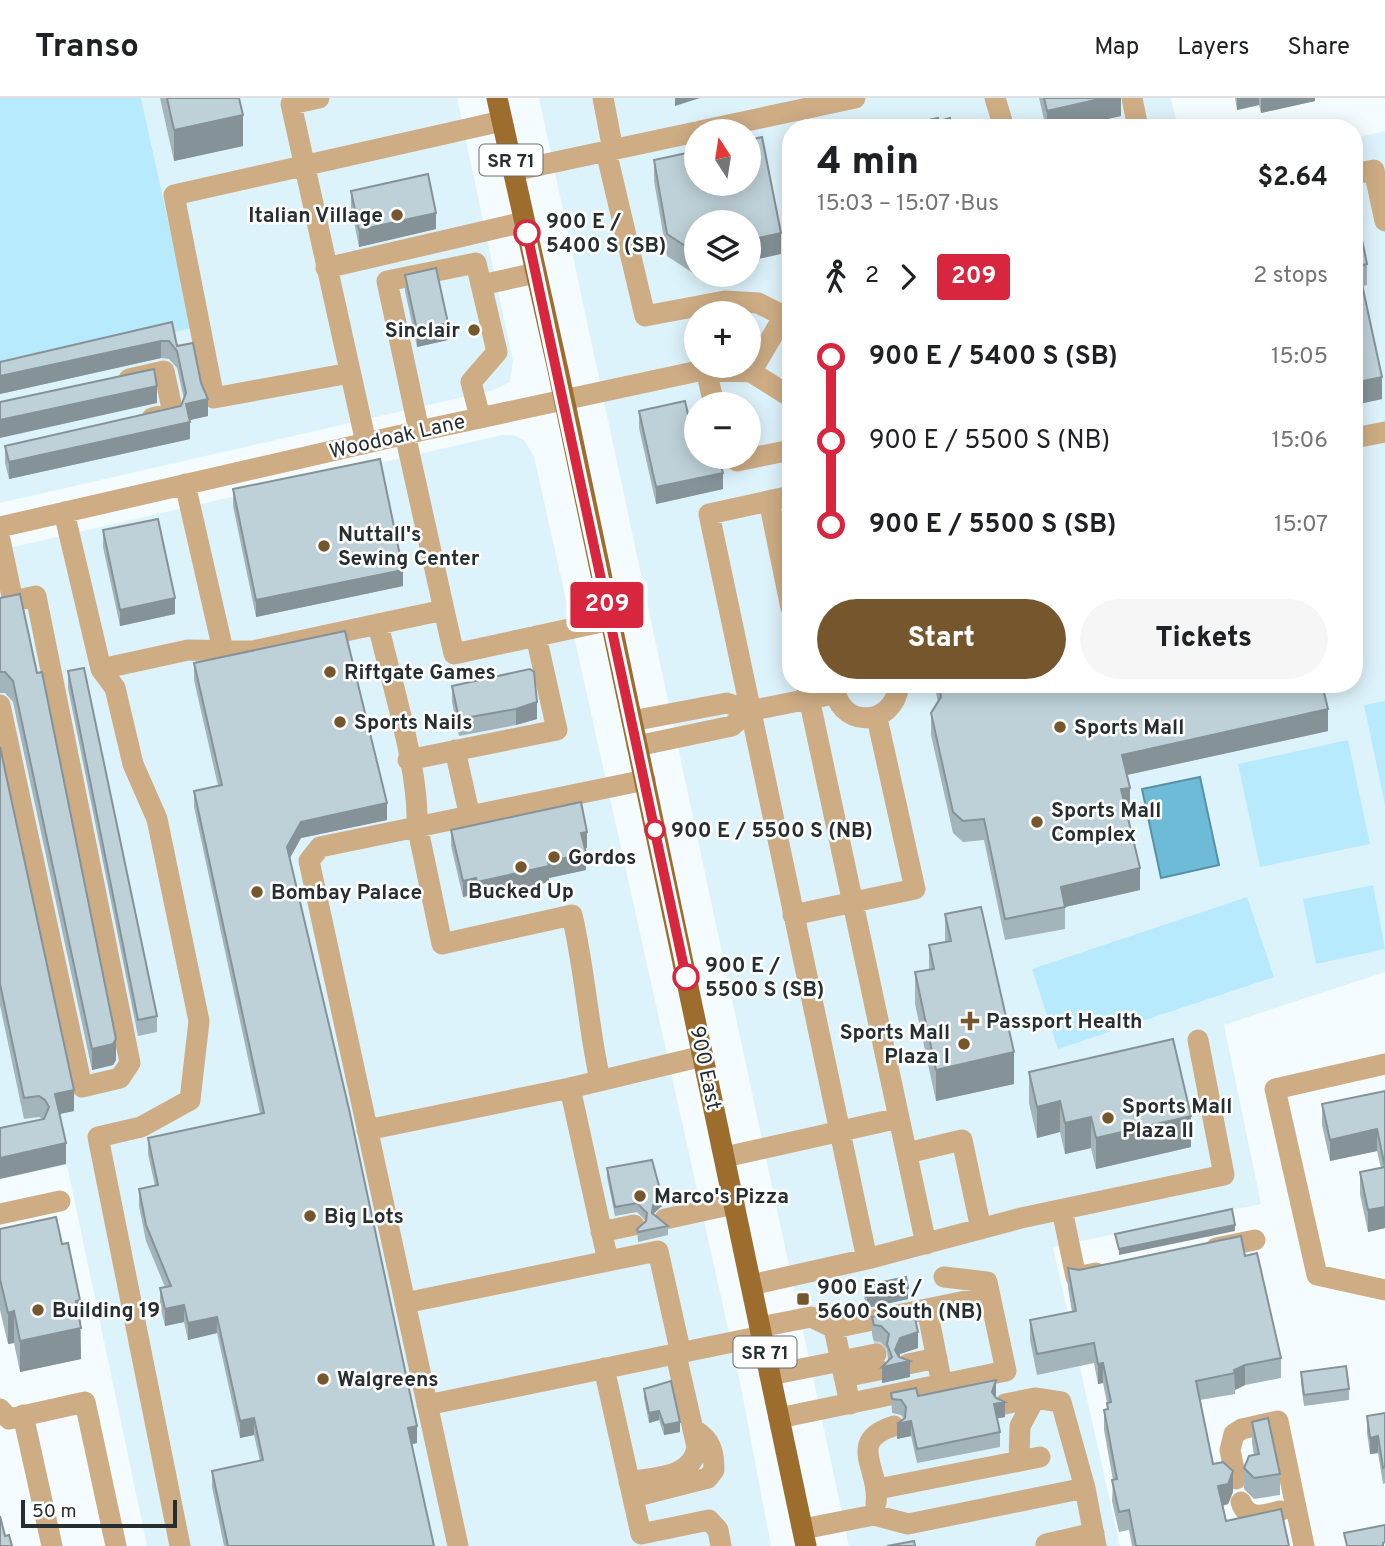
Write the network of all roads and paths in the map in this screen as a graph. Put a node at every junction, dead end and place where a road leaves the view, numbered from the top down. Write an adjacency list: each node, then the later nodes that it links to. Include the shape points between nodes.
1 (319, 98): 15 (street, via 291,104)
2 (497, 98): 10 (main road, 900 East / SR 71)
3 (603, 98): 14 (street)
4 (996, 98): 8 (street)
5 (1132, 98): 9 (street)
6 (841, 99): 7 (street)
7 (791, 119)
8 (1002, 119)
9 (1136, 119)
10 (502, 121): 15 (street); 16 (main road, 900 East / SR 71)
11 (782, 121): 12 (street)
12 (761, 124)
13 (684, 135): 14 (street)
14 (610, 151): 16 (street); 23 (street, via 645,316 725,301 758,303)
15 (303, 169): 20 (street); 26 (street, via 174,195 214,398)
16 (513, 172): 19 (main road, 900 East / SR 71)
17 (1363, 172): 18 (street, via 1374,170)
18 (1385, 220)
19 (524, 222): 20 (street); 21 (main road, 900 East / SR 71)
20 (326, 268): 26 (street)
21 (536, 273): 22 (street); 31 (main road, 900 East / SR 71)
22 (481, 285): 32 (street, via 497,352 471,382); 34 (street, via 476,263 387,281)
23 (782, 315)
24 (782, 326): 25 (street)
25 (761, 357)
26 (350, 373): 37 (street)
27 (684, 374): 31 (street, Woodoak Lane)
28 (761, 378): 30 (street, Woodoak Lane)
29 (114, 382): 33 (street, via 164,371 173,413)
30 (782, 391)
31 (564, 399): 32 (street, Woodoak Lane); 49 (main road, 900 East / SR 71)
32 (480, 417): 34 (street, Woodoak Lane)
33 (133, 422)
34 (412, 432): 37 (street, Woodoak Lane); 48 (street)
35 (1385, 432): 36 (street)
36 (1363, 436)
37 (366, 443): 40 (street, Woodoak Lane)
38 (782, 452): 39 (street)
39 (761, 456)
40 (185, 484): 43 (street, Woodoak Lane); 52 (street)
41 (782, 498): 42 (street)
42 (769, 501): 46 (street); 59 (street, via 709,513)
43 (64, 512): 44 (street, Woodoak Lane); 53 (street)
44 (0, 527)
45 (0, 540): 47 (street)
46 (782, 564)
47 (7, 602): 58 (street, via 36,596 130,1063 121,1078 82,1087)
48 (444, 610): 50 (street); 51 (street, via 454,654)
49 (611, 620): 51 (street); 61 (main road, 900 East / SR 71)
50 (377, 624): 52 (street, via 253,651); 64 (street)
51 (536, 636): 63 (street, via 557,730)
52 (223, 650): 53 (street, via 188,650)
53 (100, 669): 130 (street, via 115,688 132,764 157,819 199,1021 190,1100 141,1127 98,1137)
54 (805, 693): 59 (street)
55 (808, 693): 68 (street)
56 (836, 693): 60 (street, via 852,715)
57 (896, 693): 60 (street, via 892,706)
58 (0, 705)
59 (749, 711): 61 (street, via 727,702); 62 (street, via 732,726); 69 (street)
60 (877, 718): 68 (street, via 915,889)
61 (632, 721): 62 (main road, 900 East / SR 71)
62 (637, 746): 65 (main road, 900 East / SR 71)
63 (455, 750): 64 (street); 66 (street)
64 (408, 760): 67 (street)
65 (645, 780): 66 (street); 71 (main road, 900 East / SR 71)
66 (470, 817): 67 (street)
67 (417, 825): 73 (street, via 442,944 572,915); 76 (street, via 320,847 309,861)
68 (852, 902): 69 (street); 75 (street)
69 (793, 915): 77 (street)
70 (1198, 1040): 82 (street, via 1224,1175)
71 (703, 1056): 73 (street); 79 (main road, 900 East / SR 71)
72 (1385, 1064): 96 (street, via 1275,1089 1317,1275)
73 (600, 1080): 74 (street)
74 (570, 1087): 76 (street); 87 (street)
75 (899, 1118): 77 (street); 78 (street)
76 (367, 1130): 98 (street)
77 (839, 1132): 79 (street); 91 (street)
78 (906, 1153): 86 (street, via 962,1140); 89 (street)
79 (725, 1157): 81 (main road, 900 East / SR 71)
80 (60, 1202): 83 (street)
81 (734, 1204): 84 (street); 95 (main road, 900 East / SR 71)
82 (1062, 1210): 86 (street); 93 (street, via 1076,1278)
83 (0, 1214)
84 (665, 1219)
85 (635, 1225): 87 (street)
86 (981, 1229): 89 (street)
87 (601, 1233): 92 (street)
88 (1255, 1240): 90 (street)
89 (926, 1244): 91 (street)
90 (1191, 1254)
91 (867, 1259): 95 (street)
92 (608, 1261): 98 (street); 102 (street, via 658,1251)
93 (1115, 1269)
94 (944, 1277): 97 (street, via 987,1282)
95 (751, 1285): 101 (main road, 900 East / SR 71)
96 (1385, 1290)
97 (990, 1296): 99 (street); 107 (street, via 1006,1371)
98 (405, 1303): 111 (street)
99 (927, 1309): 100 (street); 107 (street, via 924,1346)
100 (834, 1328): 101 (street, via 811,1317); 104 (street)
101 (761, 1332): 102 (street); 106 (main road, 900 East / SR 71)
102 (679, 1354): 105 (street); 121 (street, via 693,1429 710,1444 714,1470 700,1483)
103 (877, 1356): 104 (street)
104 (842, 1363): 106 (street); 109 (street)
105 (604, 1368): 111 (street); 121 (street)
106 (770, 1375): 114 (main road, 900 East / SR 71)
107 (942, 1385): 109 (street)
108 (1035, 1398): 110 (street); 117 (street, via 1020,1426); 119 (street, via 1061,1402)
109 (850, 1404): 114 (street)
110 (1005, 1404)
111 (427, 1405): 131 (street)
112 (0, 1409): 113 (street, via 9,1419)
113 (23, 1415): 128 (street); 129 (street, via 85,1402)
114 (779, 1418): 125 (main road, 900 East / SR 71)
115 (894, 1426): 120 (street, via 879,1430 867,1449)
116 (1041, 1457): 117 (street)
117 (1019, 1461): 120 (street)
118 (1236, 1479): 123 (street, via 1230,1450 1234,1434 1278,1421)
119 (1085, 1488): 124 (street, via 908,1524); 126 (street)
120 (878, 1489): 124 (street)
121 (631, 1490): 132 (street, via 641,1534 709,1520 718,1530)
122 (1241, 1502): 123 (street, via 1254,1515)
123 (1296, 1508): 133 (street)
124 (874, 1515): 125 (street)
125 (804, 1537)
126 (1095, 1539): 127 (street)
127 (1046, 1544)
128 (52, 1546)
129 (116, 1546)
130 (180, 1546)
131 (457, 1546)
132 (721, 1546)
133 (1304, 1546)

